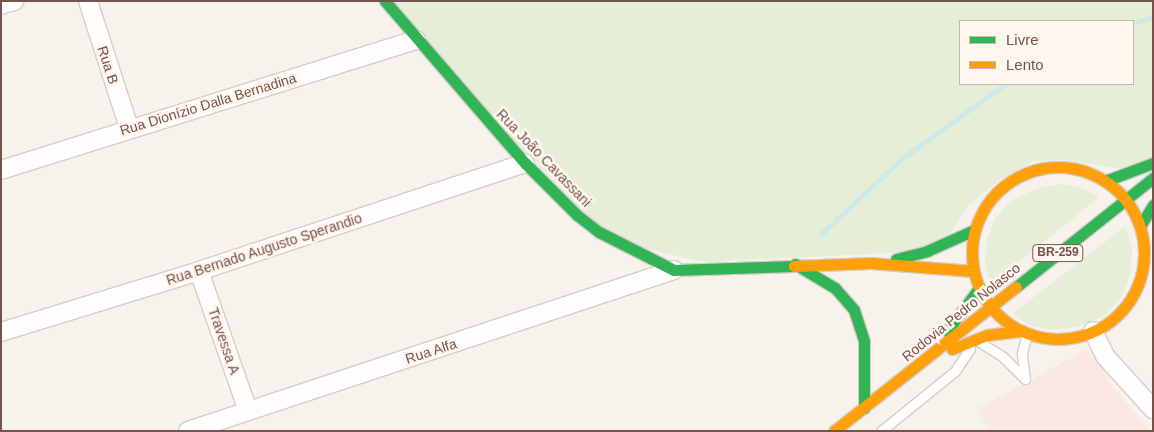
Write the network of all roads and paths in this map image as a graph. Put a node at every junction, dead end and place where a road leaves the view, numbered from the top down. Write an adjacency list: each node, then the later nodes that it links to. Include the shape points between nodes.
1 (14, 1): 4 (street)
2 (88, 1): 6 (street, Rua B)
3 (385, 1): 5 (main road, Rua João Cavassani)
4 (1, 5)
5 (416, 40): 6 (street, Rua Dionízio Dalla Bernadina); 7 (main road, Rua João Cavassani)
6 (129, 128): 9 (street, Rua Dionízio Dalla Bernadina)
7 (525, 163): 18 (main road, Rua João Cavassani, via 564,204 599,232); 19 (street, Rua Bernado Augusto Sperandio)
8 (1153, 163): 11 (main road)
9 (1, 170)
10 (1153, 178): 12 (main road, Rodovia Pedro Nolasco / BR-259)
11 (1105, 180): 12 (main road); 15 (main road, via 1086,171 1064,167 1042,168 1022,175 1003,186 988,202)
12 (1125, 198): 14 (main road); 22 (main road, Rodovia Pedro Nolasco / BR-259)
13 (1153, 205): 14 (main road)
14 (1140, 226): 24 (main road, via 1144,255 1136,290 1123,309)
15 (974, 230): 16 (main road, via 927,251); 20 (main road)
16 (870, 263): 17 (main road, Rua João Cavassani); 20 (main road)
17 (796, 264): 18 (main road, Rua João Cavassani); 28 (main road, via 835,288 854,310 864,341)
18 (674, 270): 30 (street, Rua Alfa)
19 (199, 271): 23 (street, Rua Bernado Augusto Sperandio); 30 (street, Travessa A)
20 (973, 271): 21 (main road)
21 (979, 288): 22 (main road); 27 (main road)
22 (991, 308): 25 (main road); 27 (main road, Rodovia Pedro Nolasco / BR-259)
23 (2, 329)
24 (1093, 331): 25 (main road, via 1065,339); 29 (street, via 1105,356)
25 (1024, 332): 26 (main road); 26 (lane, via 1025,379 1004,357)
26 (974, 339): 27 (main road); 33 (lane, via 955,371)
27 (926, 360): 28 (main road, Rodovia Pedro Nolasco / BR-259)
28 (864, 408): 32 (main road, Rodovia Pedro Nolasco / BR-259)
29 (1153, 409)
30 (248, 411): 31 (street, Rua Alfa)
31 (188, 431)
32 (834, 431)
33 (881, 431)

